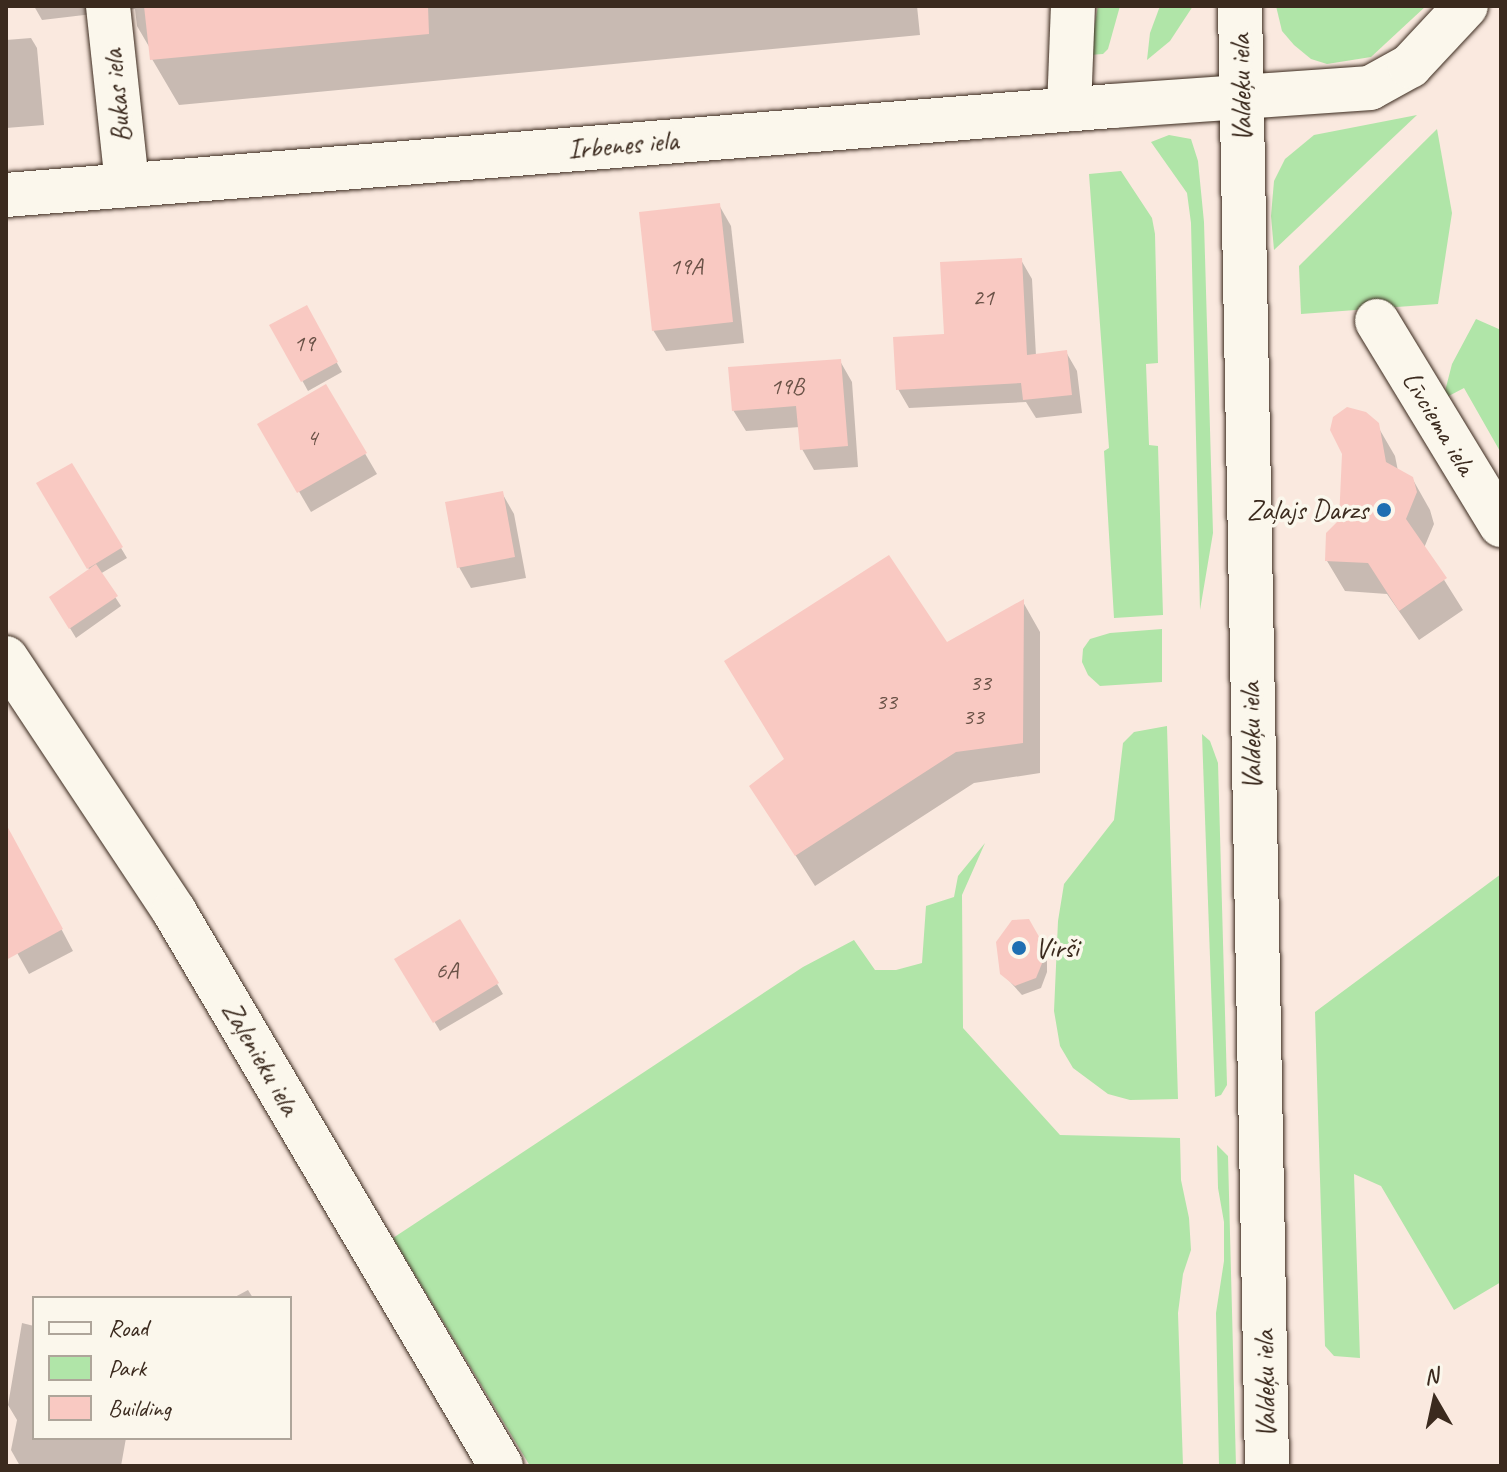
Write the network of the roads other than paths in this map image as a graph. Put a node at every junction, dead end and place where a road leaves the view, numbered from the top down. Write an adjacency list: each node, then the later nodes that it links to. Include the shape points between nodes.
1 (108, 6): 7 (street, Bukas iela)
2 (1073, 6): 6 (street)
3 (1240, 6): 5 (street, Valdeķu iela)
4 (1466, 6): 5 (street, Irbenes iela, via 1410,66 1370,88)
5 (1241, 98): 6 (street, Irbenes iela); 13 (street, Valdeķu iela)
6 (1069, 109): 7 (street, Irbenes iela)
7 (127, 185): 8 (street, Irbenes iela)
8 (6, 195)
9 (1377, 321): 10 (street, Līvciema iela)
10 (1501, 525)
11 (6, 658): 12 (street, Zaļenieku iela, via 174,911)
12 (501, 1466)
13 (1267, 1466)

